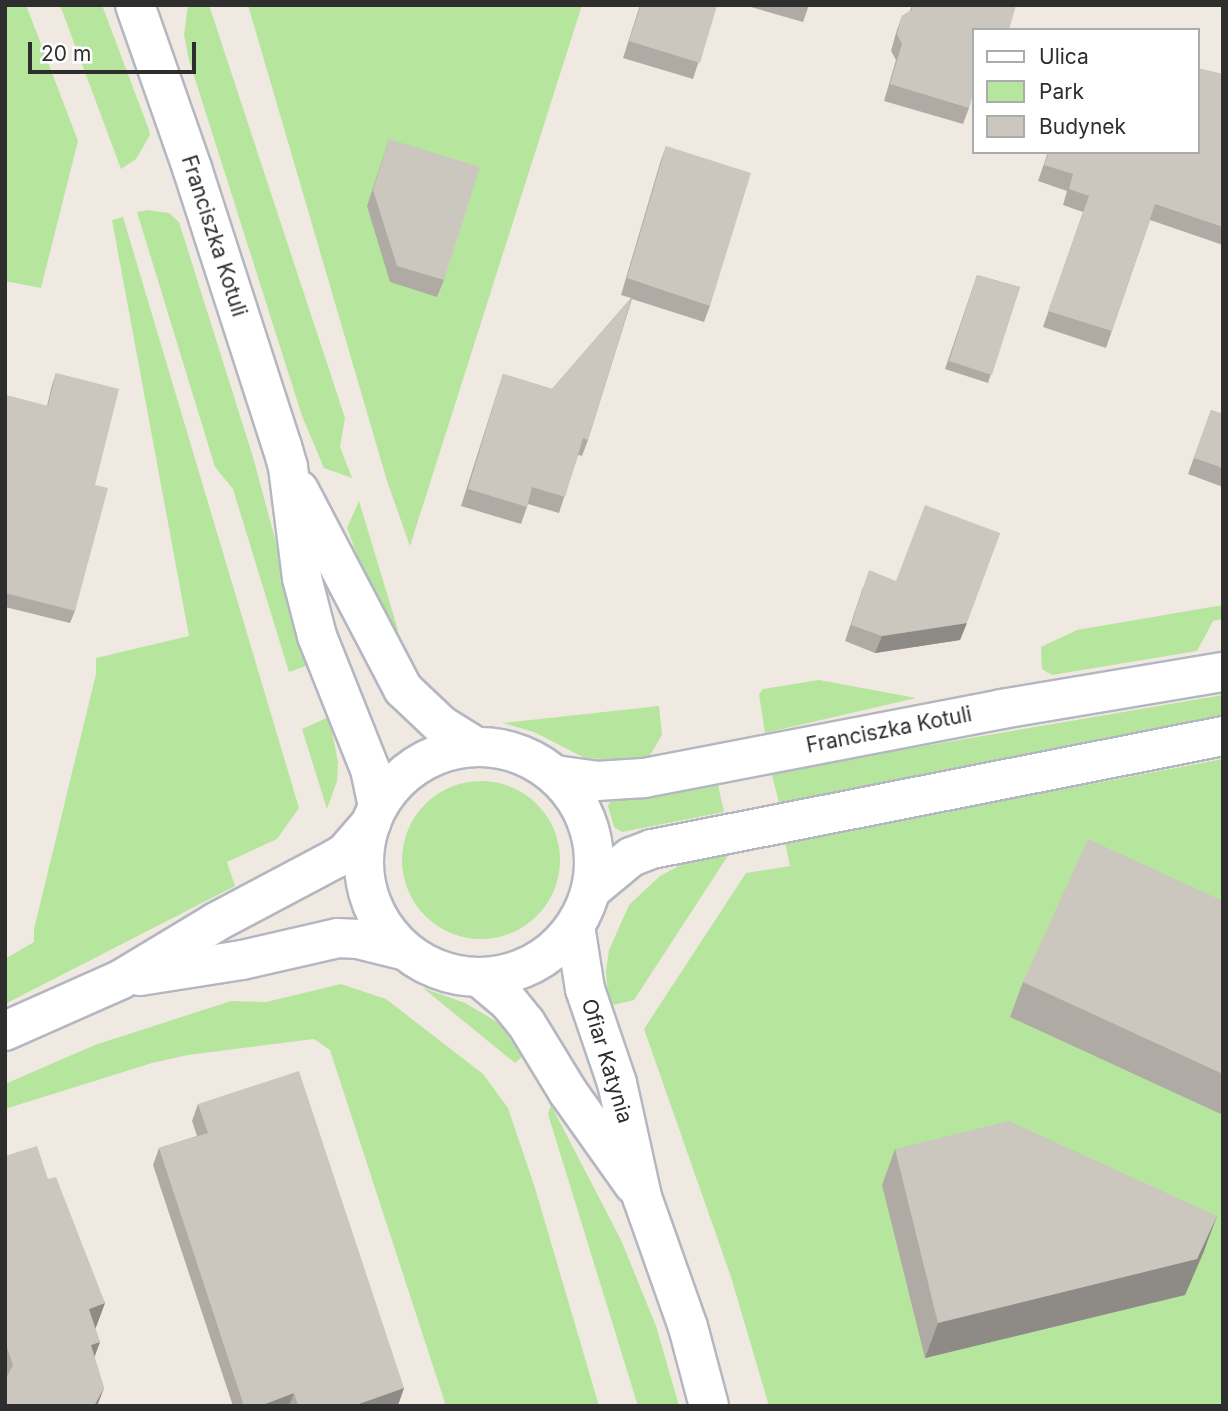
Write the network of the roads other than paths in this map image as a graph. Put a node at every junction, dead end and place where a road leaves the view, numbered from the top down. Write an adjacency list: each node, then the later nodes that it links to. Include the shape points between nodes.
1 (135, 5): 2 (street, Franciszka Kotuli)
2 (288, 467): 5 (street, Franciszka Kotuli, via 403,689 441,725); 7 (street, Franciszka Kotuli, via 302,578 314,624 370,769)
3 (1223, 672): 6 (street, Franciszka Kotuli, via 1002,709 652,777 597,781)
4 (1223, 736): 8 (street, via 652,849 631,857)
5 (474, 746): 6 (street, via 507,749); 7 (street, via 443,752 414,766)
6 (555, 775): 8 (street, via 569,788 588,823 594,867)
7 (374, 814): 10 (street, via 364,855 368,891 383,925); 12 (street, via 345,853)
8 (591, 890): 9 (street)
9 (575, 926): 11 (street, via 535,963); 14 (street, Ofiar Katynia, via 585,989 617,1083)
10 (406, 951): 11 (street, via 428,966); 12 (street, via 338,938 242,960)
11 (480, 978): 14 (street, Ofiar Katynia, via 526,1023 568,1092)
12 (120, 979): 13 (street)
13 (5, 1031)
14 (642, 1196): 15 (street, Ofiar Katynia, via 688,1327)
15 (709, 1406)

